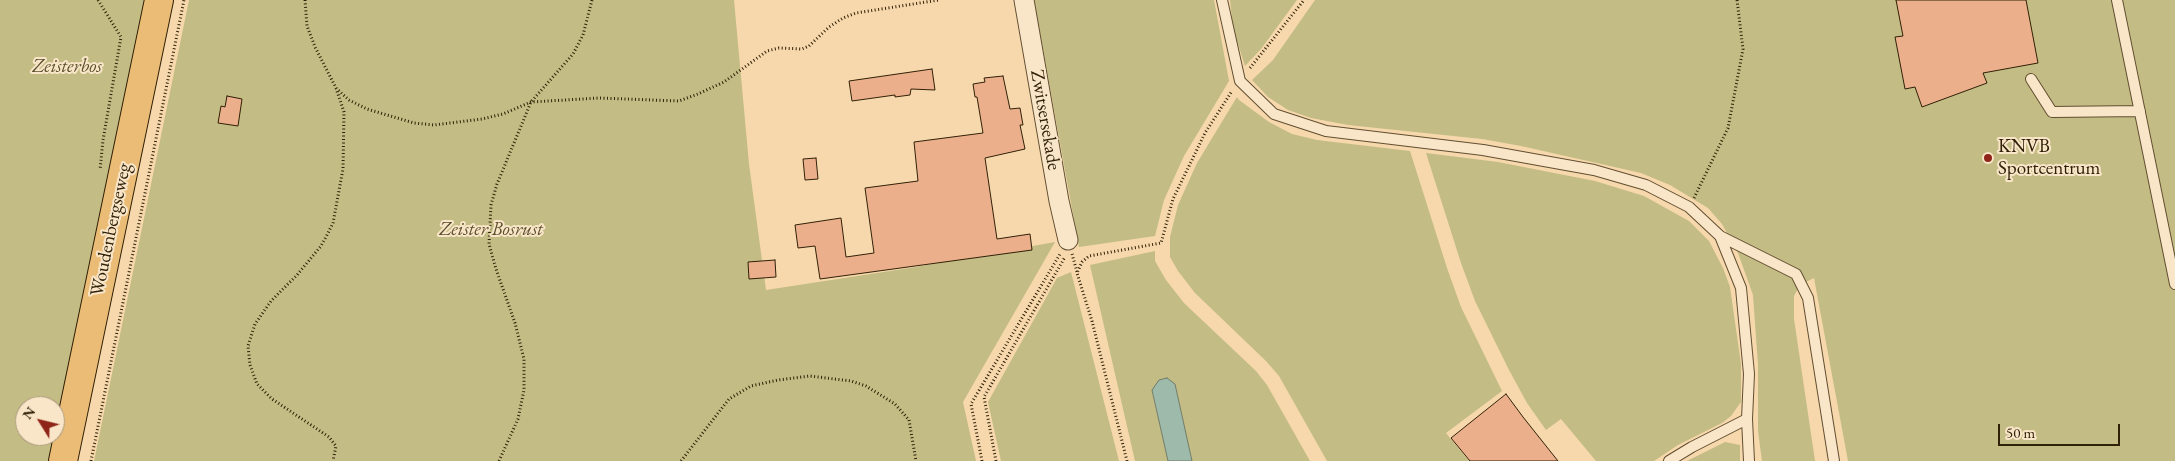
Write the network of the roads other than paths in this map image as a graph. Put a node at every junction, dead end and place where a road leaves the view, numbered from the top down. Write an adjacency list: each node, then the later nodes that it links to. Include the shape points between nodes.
1 (159, 0): 11 (main road, Woudenbergseweg)
2 (1024, 0): 8 (street, Zwitsersekade)
3 (1222, 0): 7 (lane, via 1240,81 1274,114 1326,132 1483,150 1594,170 1646,185 1689,207)
4 (2117, 0): 6 (lane)
5 (2031, 78): 6 (lane, via 2052,112)
6 (2140, 111): 9 (lane)
7 (1720, 236): 10 (lane, via 1740,288 1749,374); 14 (lane, via 1796,274 1808,298)
8 (1068, 240)
9 (2175, 284)
10 (1747, 419): 12 (lane); 13 (lane)
11 (63, 461)
12 (1669, 461)
13 (1749, 461)
14 (1834, 461)

